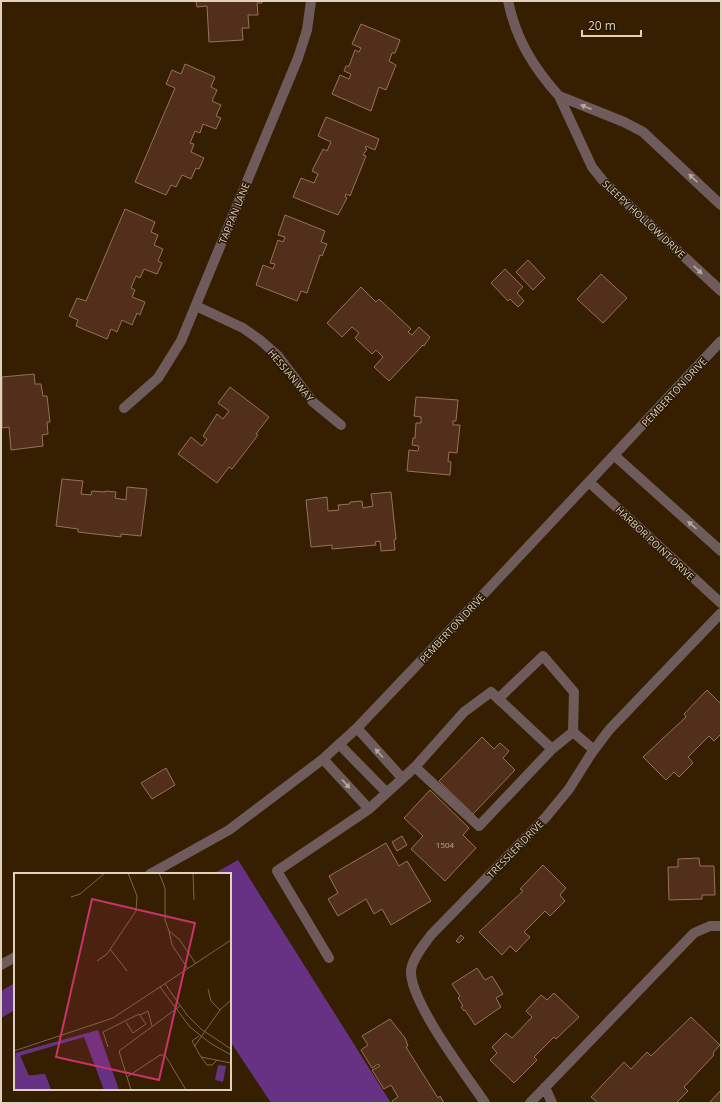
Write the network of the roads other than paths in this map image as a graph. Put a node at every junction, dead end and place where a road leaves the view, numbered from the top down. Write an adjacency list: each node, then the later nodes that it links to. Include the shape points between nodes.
1 (311, 1): 6 (street, TAPPAN LANE, via 301,51)
2 (508, 1): 3 (street, SLEEPY HOLLOW DRIVE, via 522,44 542,76)
3 (559, 96): 4 (street, SLEEPY HOLLOW DRIVE, one-way to 3, via 643,132); 5 (street, SLEEPY HOLLOW DRIVE, one-way to 5, via 592,167 604,182)
4 (721, 205)
5 (721, 291)
6 (196, 306): 8 (street, TAPPAN LANE, via 171,360 158,378); 9 (street, HESSIAN WAY, via 243,328 260,340 278,356 313,402)
7 (721, 341): 10 (street, PEMBERTON DRIVE)
8 (124, 408)
9 (341, 425)
10 (614, 456): 11 (street, PEMBERTON DRIVE); 12 (street, one-way to 10)
11 (589, 482): 13 (street, HARBOR POINT DRIVE); 16 (street, PEMBERTON DRIVE)
12 (721, 550)
13 (721, 603)
14 (721, 613): 20 (street, TRESSLER DRIVE, via 609,730)
15 (498, 699): 17 (street, via 543,656 574,692); 19 (street); 22 (street, via 491,692 464,712)
16 (357, 728): 18 (street, PEMBERTON DRIVE); 23 (street, one-way to 16)
17 (574, 732): 19 (street); 20 (street)
18 (339, 744): 21 (street, PEMBERTON DRIVE); 24 (street)
19 (552, 750): 22 (street, via 479,826)
20 (594, 750): 32 (street, TRESSLER DRIVE, via 569,789 546,817 431,935 417,954 411,970 414,989 428,1016)
21 (323, 759): 25 (street, one-way to 25); 26 (street, PEMBERTON DRIVE, via 229,830)
22 (415, 767): 23 (street)
23 (402, 778): 24 (street)
24 (386, 792): 25 (street)
25 (369, 809): 29 (street, via 276,871)
26 (152, 873)
27 (721, 926): 31 (street, via 710,926 694,933)
28 (14, 958): 30 (street)
29 (329, 958)
30 (1, 965)
31 (545, 1087): 33 (street); 34 (street)
32 (485, 1103)
33 (530, 1103)
34 (552, 1103)

